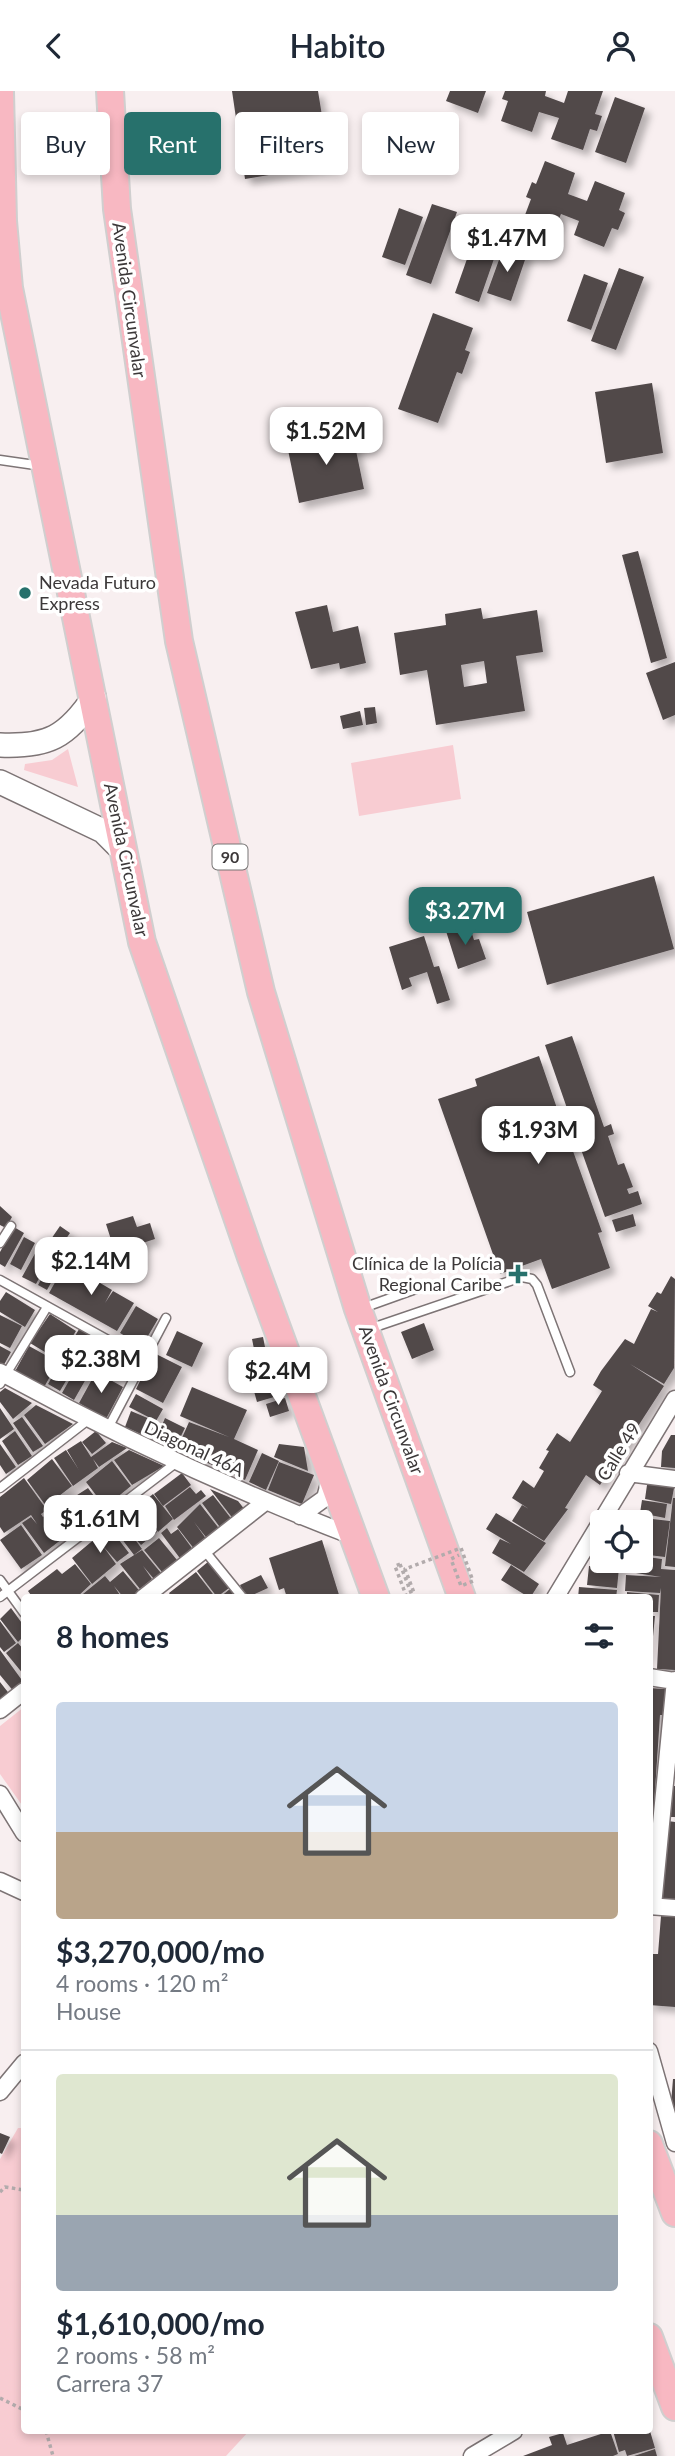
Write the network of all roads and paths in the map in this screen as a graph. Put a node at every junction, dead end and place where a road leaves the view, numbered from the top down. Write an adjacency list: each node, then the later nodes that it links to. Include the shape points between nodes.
1 (110, 91): 17 (highway, Avenida Circunvalar / 90, via 117,209 179,641 261,992)
2 (0, 92): 3 (highway, Avenida Circunvalar)
3 (1, 221): 4 (highway, Avenida Circunvalar)
4 (5, 288): 6 (highway, Avenida Circunvalar)
5 (0, 460): 6 (lane)
6 (46, 467): 7 (highway, Avenida Circunvalar)
7 (94, 697): 8 (main road, via 67,731 46,742); 10 (highway, Avenida Circunvalar)
8 (0, 745)
9 (0, 782): 10 (main road, via 103,831)
10 (123, 851): 26 (highway, Avenida Circunvalar, via 142,942)
11 (11, 1226): 12 (lane)
12 (0, 1244)
13 (0, 1280): 15 (lane)
14 (427, 1285): 17 (lane)
15 (47, 1307): 18 (lane); 20 (lane)
16 (166, 1318): 18 (lane)
17 (362, 1320): 19 (lane, via 435,1306 512,1278 532,1279); 46 (highway, Avenida Circunvalar / 90)
18 (145, 1360): 23 (lane)
19 (570, 1372)
20 (2, 1377): 22 (street, Diagonal 46A)
21 (675, 1399): 25 (street, Calle 49)
22 (88, 1420): 23 (street, Diagonal 46A); 28 (lane)
23 (107, 1430): 24 (street, Diagonal 46A)
24 (177, 1462): 29 (street, Diagonal 46A); 39 (lane)
25 (628, 1473): 27 (street); 47 (street, Calle 49)
26 (331, 1476): 30 (street, via 324,1497); 31 (highway, Avenida Circunvalar)
27 (675, 1479)
28 (0, 1488)
29 (265, 1502): 30 (street, Diagonal 46A); 37 (street)
30 (300, 1516): 31 (street, Diagonal 46A)
31 (355, 1537): 40 (highway, Avenida Circunvalar)
32 (455, 1543): 33 (path, bridge)
33 (457, 1549)
34 (457, 1549): 35 (path, bridge, via 459,1555 451,1559 461,1586 473,1581 461,1548)
35 (457, 1549)
36 (457, 1549): 45 (path, bridge, via 405,1569)
37 (204, 1550): 41 (street); 42 (lane)
38 (0, 1580): 39 (lane)
39 (8, 1591): 48 (lane); 49 (lane)
40 (369, 1591)
41 (148, 1594)
42 (240, 1594)
43 (406, 1594): 44 (path, via 395,1566 400,1564)
44 (412, 1594)
45 (413, 1594)
46 (461, 1594)
47 (557, 1594)
48 (0, 1597)
49 (21, 1609)
50 (653, 1678): 51 (street)
51 (675, 1681): 57 (street)
52 (21, 1693): 53 (street)
53 (0, 1710)
54 (0, 1794): 55 (street)
55 (21, 1828)
56 (0, 1881): 58 (street)
57 (653, 1887)
58 (21, 1891)
59 (653, 1906): 60 (street)
60 (675, 1908)
61 (21, 2067): 63 (street)
62 (653, 2080): 64 (street)
63 (0, 2092)
64 (663, 2151): 67 (highway)
65 (21, 2190): 66 (path, via 5,2187)
66 (0, 2192)
67 (675, 2214)
68 (653, 2352): 69 (highway)
69 (664, 2393)
70 (0, 2398): 71 (path)
71 (21, 2408)
72 (47, 2434): 74 (path)
73 (509, 2434): 75 (street)
74 (53, 2456)
75 (472, 2456)

